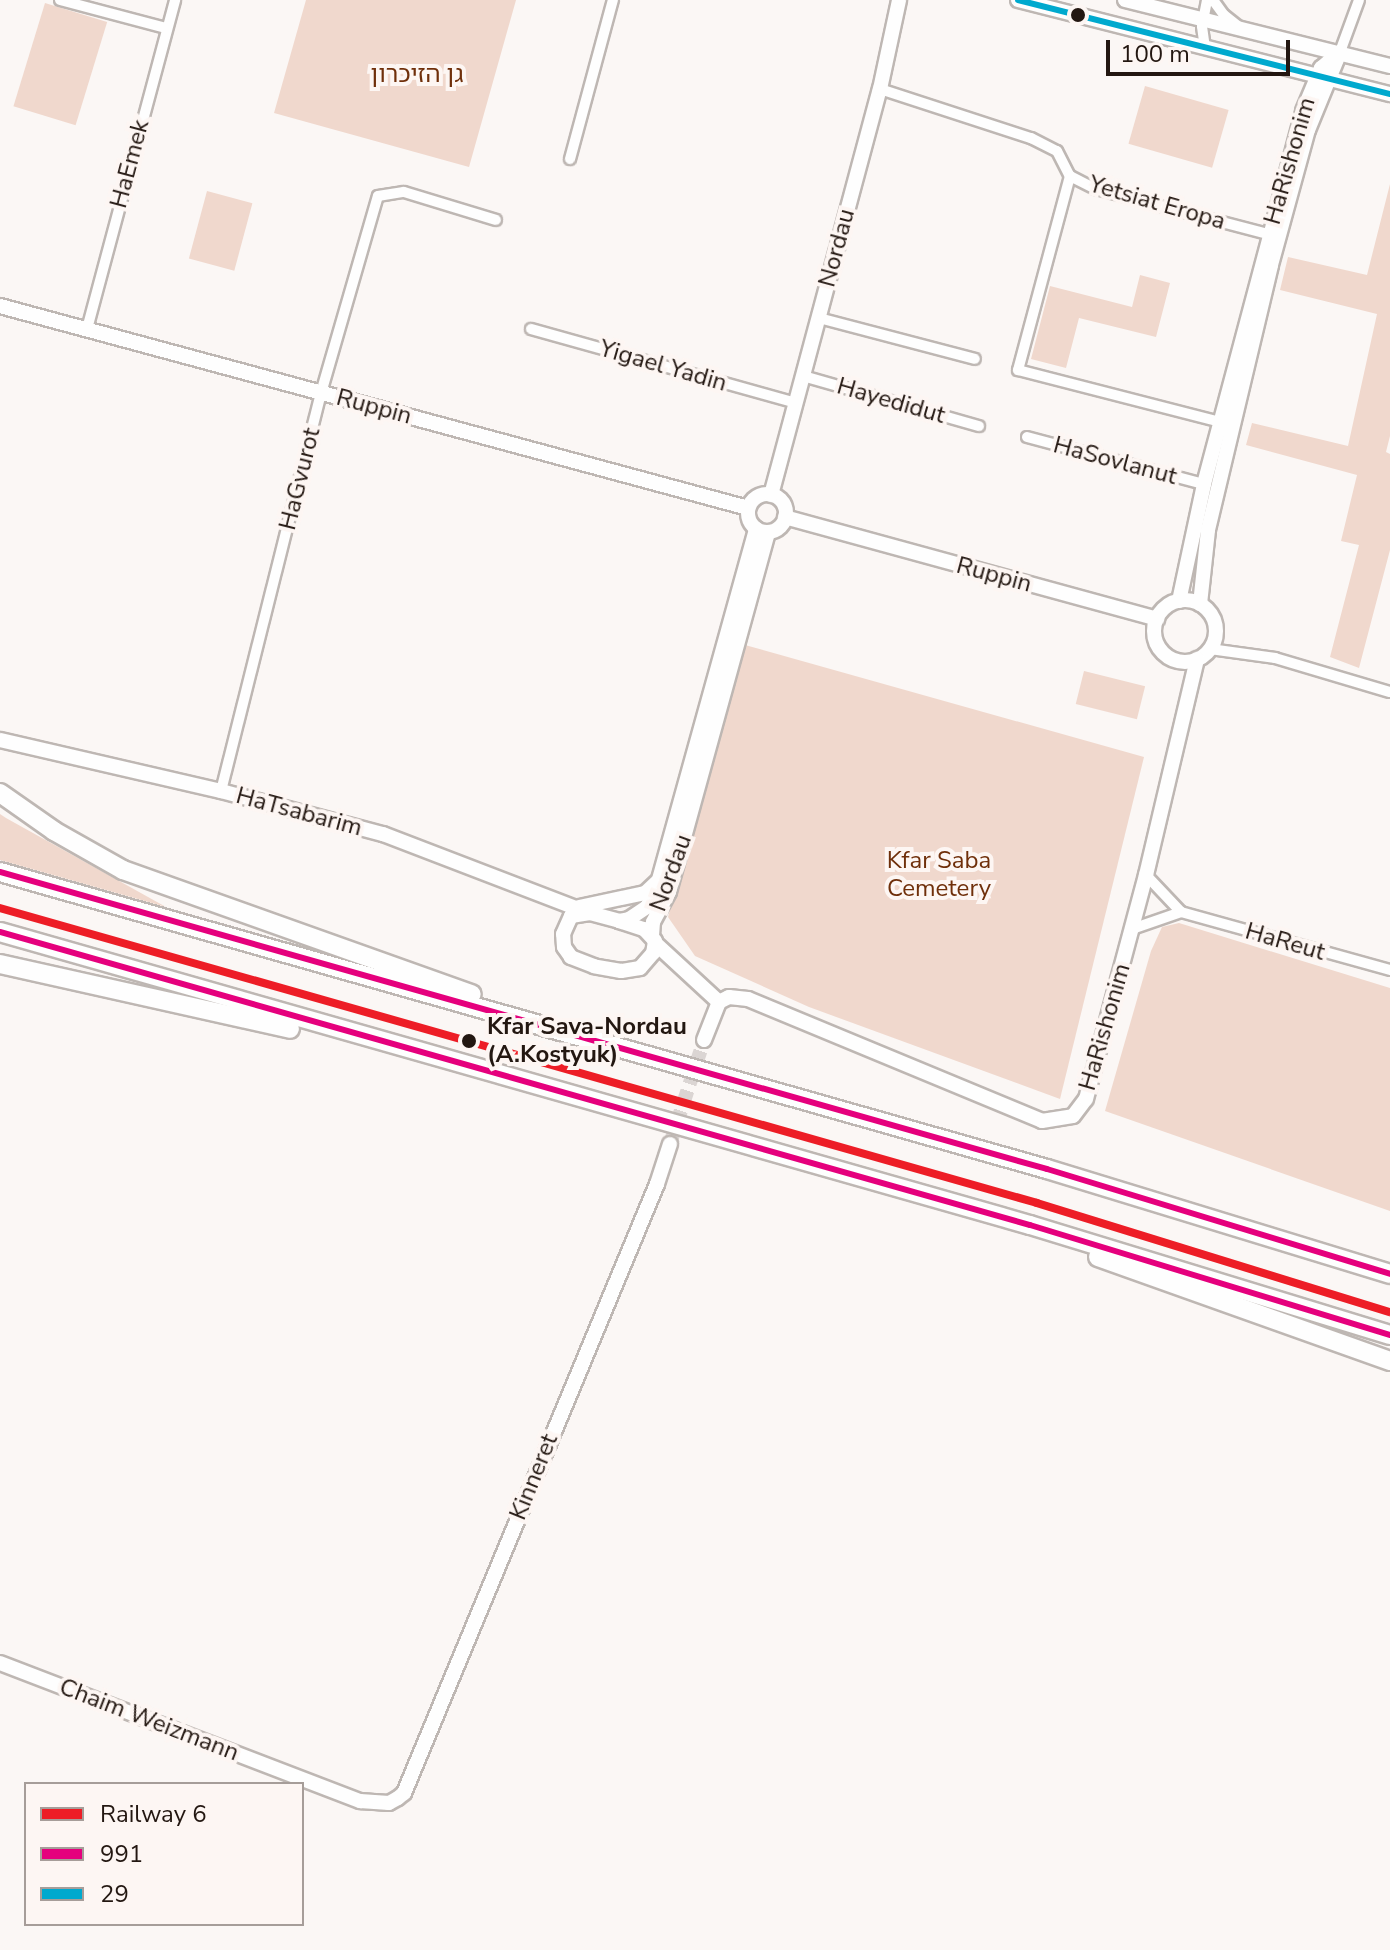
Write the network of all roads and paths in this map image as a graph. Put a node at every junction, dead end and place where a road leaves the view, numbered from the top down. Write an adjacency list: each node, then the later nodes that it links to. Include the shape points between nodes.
1 (60, 0): 11 (street)
2 (175, 0): 11 (street, HaEmek)
3 (613, 0): 19 (street)
4 (899, 0): 17 (street, Nordau)
5 (1018, 0): 13 (street)
6 (1125, 0): 10 (street)
7 (1207, 0): 10 (street)
8 (1213, 0): 12 (street)
9 (1359, 0): 14 (street)
10 (1202, 20): 12 (street); 13 (street)
11 (166, 28): 25 (street, HaEmek)
12 (1247, 30): 14 (street)
13 (1205, 48): 16 (street)
14 (1332, 51): 15 (street); 16 (street, HaRishonim)
15 (1390, 66)
16 (1322, 78): 18 (street); 22 (street, HaRishonim, via 1303,111); 40 (street, HaRishonim, via 1235,411 1208,530)
17 (880, 89): 20 (street, Yetsiat Eropa, via 1031,138 1057,151); 24 (street, Nordau)
18 (1390, 94)
19 (570, 159)
20 (1070, 176): 22 (street, Yetsiat Eropa, via 1096,189); 31 (street, via 1018,370)
21 (496, 220): 29 (street, HaGvurot, via 404,192 378,196)
22 (1268, 234): 31 (street, HaRishonim)
23 (0, 306): 25 (street, Ruppin)
24 (819, 318): 27 (street); 28 (street, Nordau)
25 (87, 329): 29 (street, Ruppin)
26 (531, 329): 30 (street, Yigael Yadin)
27 (975, 359)
28 (803, 376): 30 (street, Nordau); 32 (street, Hayedidut)
29 (321, 393): 36 (street, Ruppin); 46 (street, HaGvurot)
30 (796, 403): 35 (street, Nordau)
31 (1221, 422): 34 (street, HaRishonim)
32 (979, 426)
33 (1027, 437): 34 (street, HaSovlanut)
34 (1204, 484): 39 (street, HaRishonim)
35 (771, 495): 36 (street, via 760,496); 37 (street, via 784,506)
36 (748, 508): 38 (street, via 749,520)
37 (785, 517): 38 (street, via 779,528); 41 (street, Ruppin)
38 (762, 531): 50 (street, Nordau); 57 (street, Nordau, via 673,878 653,922)
39 (1179, 601): 40 (street); 41 (street)
40 (1200, 604): 42 (street, via 1216,629)
41 (1157, 619): 43 (street, via 1160,649 1177,660)
42 (1210, 649): 43 (street); 44 (street, via 1275,658)
43 (1197, 659): 49 (street, HaRishonim)
44 (1390, 692)
45 (0, 740): 46 (street, HaTsabarim)
46 (221, 791): 51 (street, HaTsabarim, via 360,828)
47 (0, 794): 64 (highway, via 140,877)
48 (0, 872): 64 (highway)
49 (1146, 875): 52 (street); 55 (street, HaRishonim)
50 (660, 879): 51 (street, via 645,893); 54 (street, Nordau, via 639,914)
51 (574, 907): 53 (street, HaTsabarim)
52 (1181, 912): 55 (street); 61 (street, HaReut)
53 (590, 913): 54 (street, HaTsabarim); 58 (street, via 574,915 566,923 562,939 571,957 621,971)
54 (619, 921): 57 (street, HaTsabarim)
55 (1132, 929): 62 (street, HaRishonim, via 1086,1099 1073,1116 1057,1121 1029,1116 748,999)
56 (0, 932): 65 (highway)
57 (654, 940): 58 (street, Nordau); 60 (street)
58 (646, 962): 60 (street)
59 (0, 964): 65 (highway)
60 (684, 970): 62 (street)
61 (1390, 970)
62 (719, 1002): 63 (street)
63 (704, 1040)
64 (614, 1046): 67 (highway)
65 (545, 1087): 68 (highway)
66 (670, 1144): 74 (street, Kinneret, via 404,1793)
67 (1047, 1169): 69 (highway); 70 (highway)
68 (941, 1200): 71 (highway); 72 (highway)
69 (1390, 1261)
70 (1390, 1274)
71 (1390, 1335)
72 (1390, 1361)
73 (0, 1663): 74 (street, Chaim Weizmann, via 360,1801)
74 (389, 1803)

